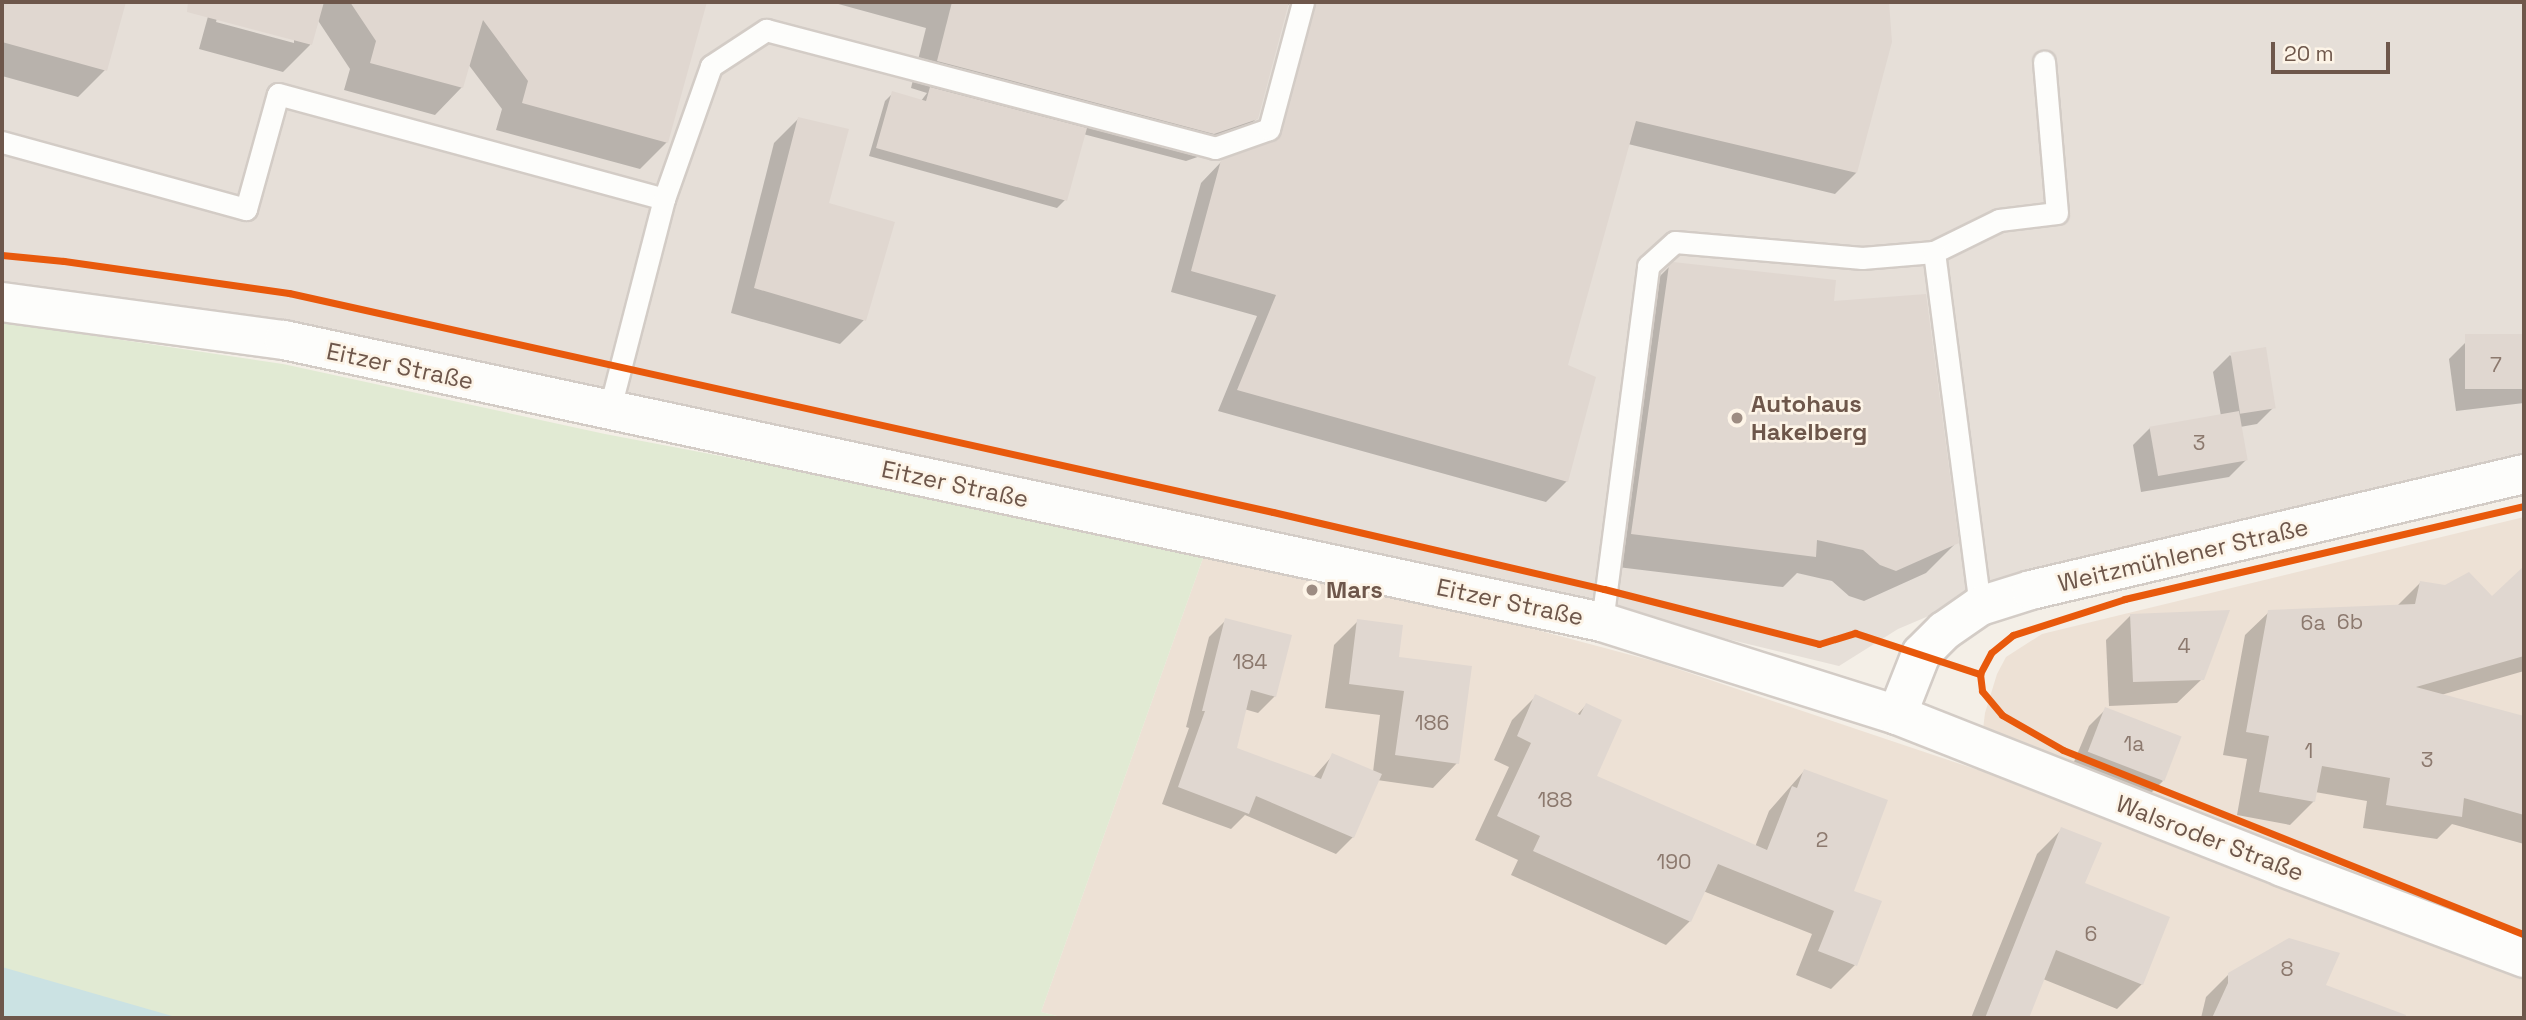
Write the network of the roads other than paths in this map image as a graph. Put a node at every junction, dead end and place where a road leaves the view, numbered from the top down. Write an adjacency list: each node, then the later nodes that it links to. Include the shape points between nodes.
1 (1303, 2): 4 (lane, via 1269,129 1215,148 766,30 711,66)
2 (2044, 62): 5 (lane, via 2057,213 1999,220)
3 (2, 142): 4 (lane, via 246,209 278,94)
4 (664, 198): 7 (lane)
5 (1934, 252): 9 (lane); 10 (lane, via 1862,258 1675,242 1648,267)
6 (2, 302): 7 (main road, Eitzer Straße, via 284,340)
7 (610, 412): 10 (main road, Eitzer Straße)
8 (2524, 474): 9 (main road, Weitzmühlener Straße, via 2031,590)
9 (1980, 606): 11 (main road, Weitzmühlener Straße, via 1921,654)
10 (1602, 622): 11 (main road, Eitzer Straße)
11 (1897, 715): 12 (main road, Walsroder Straße)
12 (2524, 958)

